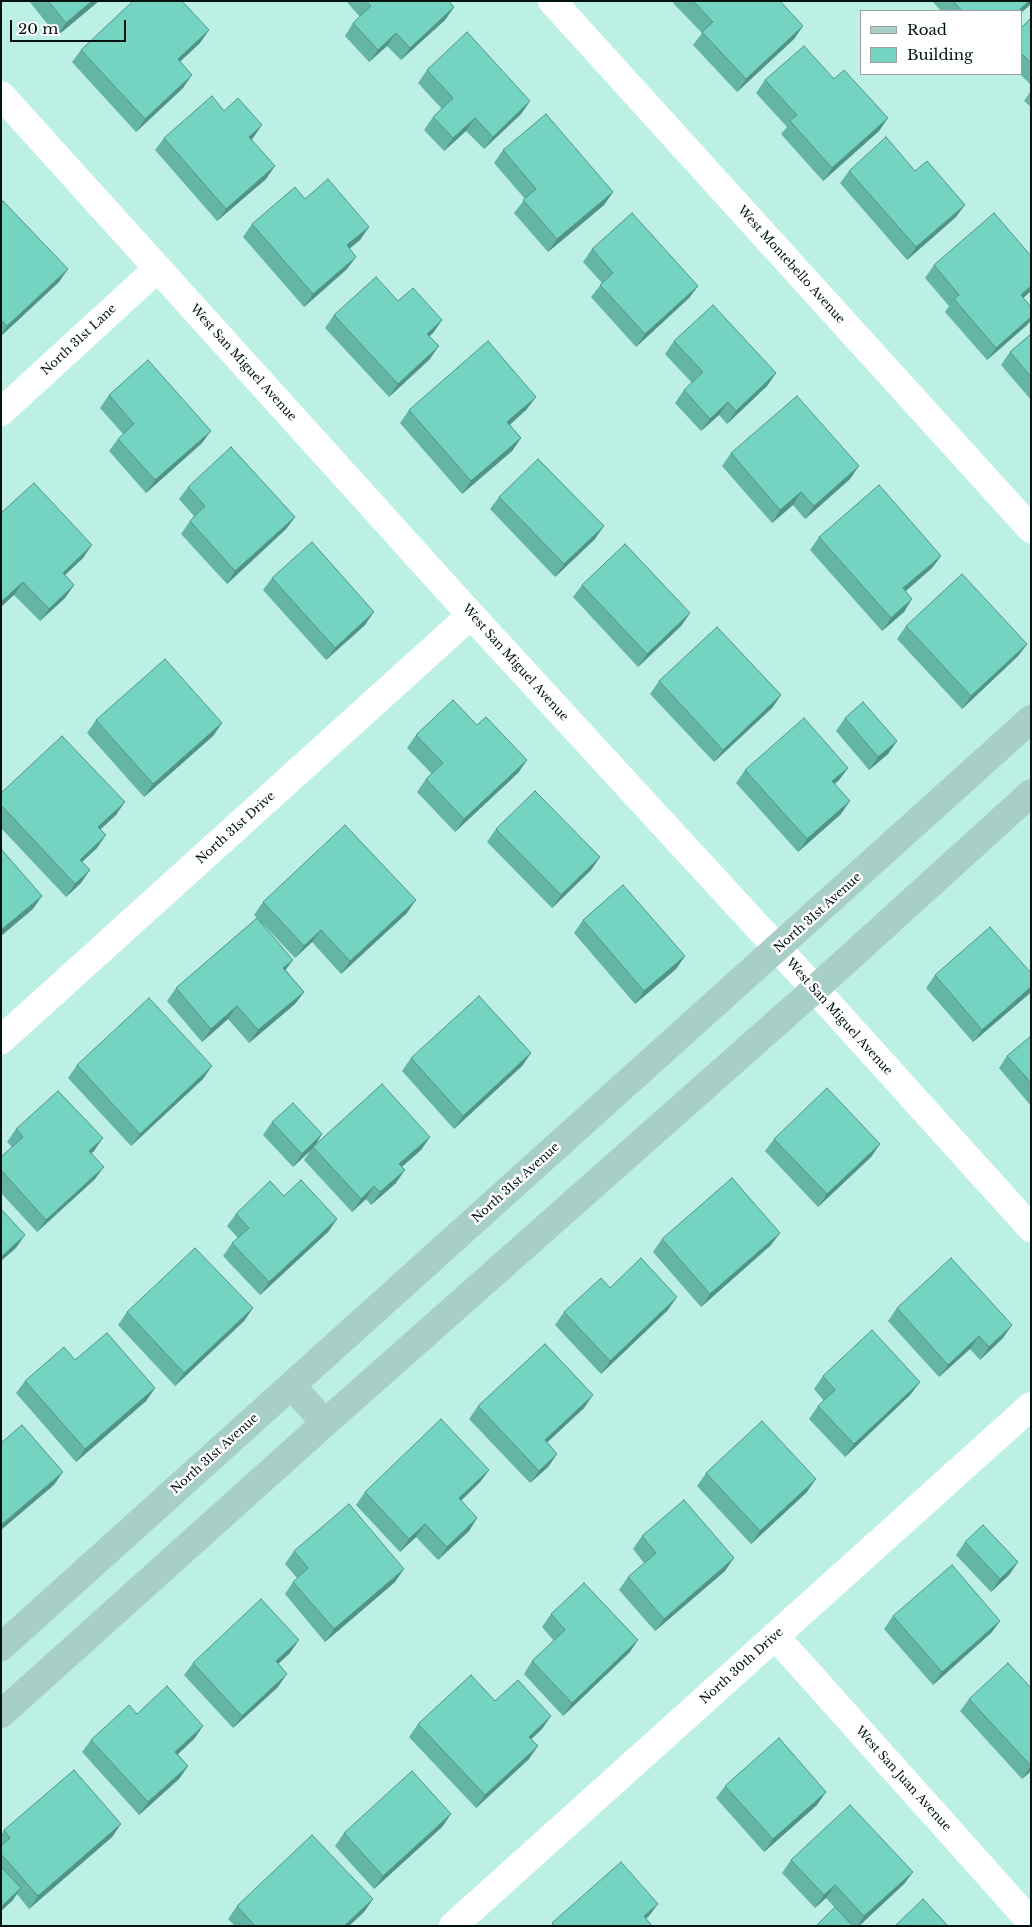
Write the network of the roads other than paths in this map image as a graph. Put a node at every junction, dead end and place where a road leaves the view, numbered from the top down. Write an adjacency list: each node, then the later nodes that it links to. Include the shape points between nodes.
1 (552, 1): 5 (street, West Montebello Avenue)
2 (1, 95): 3 (street, West San Miguel Avenue)
3 (157, 269): 4 (street, North 31st Lane); 6 (street, West San Miguel Avenue)
4 (1, 412)
5 (1031, 529)
6 (471, 615): 9 (street, West San Miguel Avenue); 11 (street, North 31st Drive)
7 (1031, 719): 9 (street, North 31st Avenue)
8 (1031, 793): 10 (street)
9 (777, 949): 10 (street, West San Miguel Avenue); 13 (street, North 31st Avenue)
10 (815, 989): 12 (street, West San Miguel Avenue); 15 (street)
11 (1, 1040)
12 (1031, 1228)
13 (292, 1386): 15 (street); 17 (street, North 31st Avenue)
14 (1031, 1406): 16 (street, North 30th Drive)
15 (325, 1423): 18 (street)
16 (774, 1636): 19 (street, West San Juan Avenue); 20 (street, North 30th Drive)
17 (1, 1647)
18 (1, 1714)
19 (1031, 1922)
20 (453, 1926)

